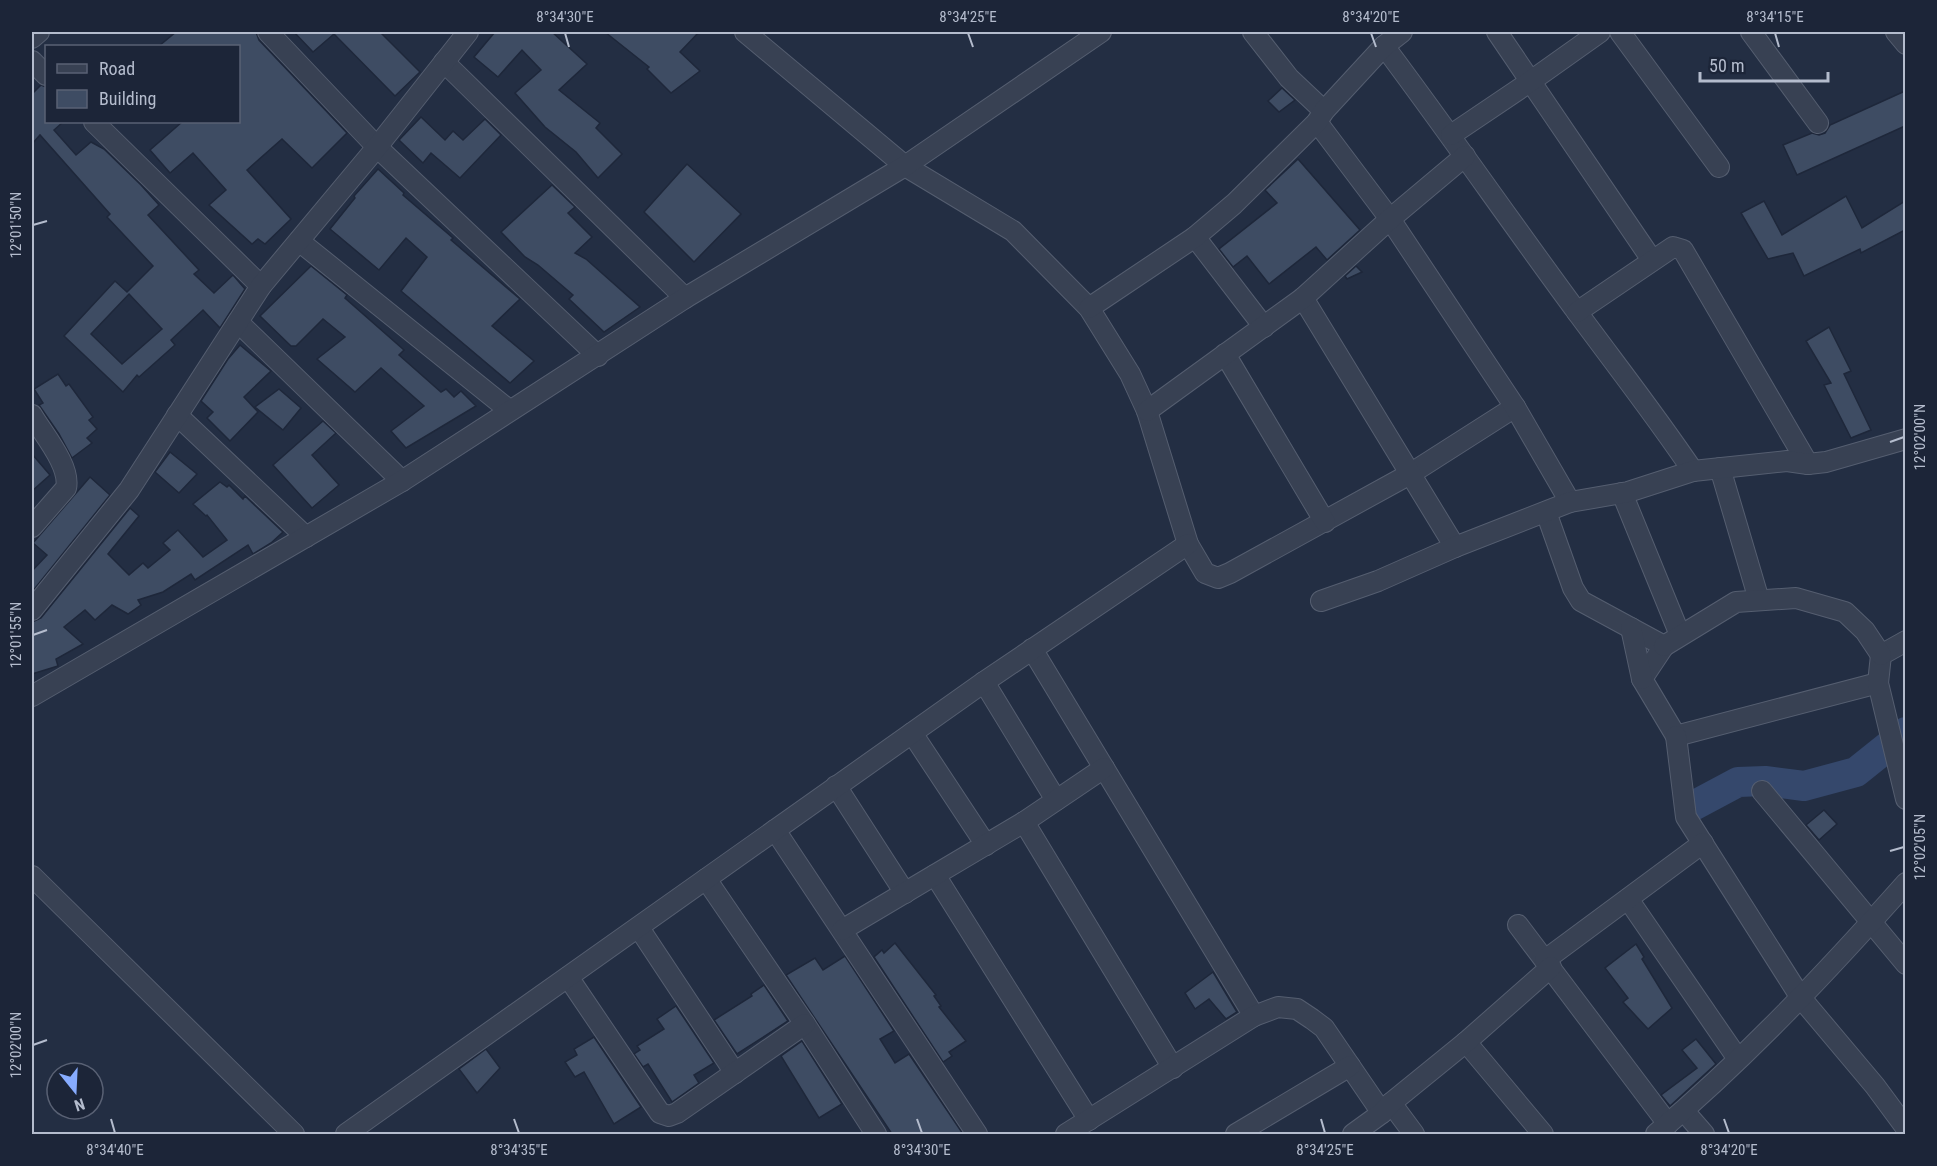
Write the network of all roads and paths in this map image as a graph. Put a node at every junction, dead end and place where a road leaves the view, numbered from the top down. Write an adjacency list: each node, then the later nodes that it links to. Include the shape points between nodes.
1 (39, 32): 13 (street)
2 (268, 32): 23 (street)
3 (468, 32): 16 (street)
4 (745, 32): 25 (street)
5 (1101, 32): 25 (street)
6 (1253, 32): 19 (street)
7 (1497, 32): 18 (street)
8 (1600, 32): 18 (street)
9 (1620, 32): 26 (street)
10 (1751, 32): 21 (street)
11 (1896, 32): 14 (street)
12 (1392, 37): 19 (street); 22 (street)
13 (32, 38)
14 (1905, 44)
15 (32, 61): 17 (street)
16 (444, 62): 23 (street); 32 (street)
17 (45, 74)
18 (1531, 81): 22 (street); 30 (street)
19 (1320, 117): 27 (street); 28 (street, via 1234,204)
20 (95, 123): 31 (street)
21 (1818, 123)
22 (1451, 135): 24 (street)
23 (377, 147): 29 (street); 39 (street)
24 (1466, 156): 27 (street); 35 (street)
25 (905, 166): 32 (street); 34 (street, via 1013,231)
26 (1719, 167)
27 (1390, 219): 33 (street); 40 (street)
28 (1195, 237): 34 (street); 37 (street)
29 (299, 241): 31 (street); 41 (street)
30 (1652, 260): 35 (street); 46 (street, via 1673,247 1683,250)
31 (261, 286): 36 (street)
32 (686, 298): 39 (street)
33 (1303, 298): 37 (street); 49 (street)
34 (1089, 308): 42 (street, via 1130,374)
35 (1577, 312): 48 (street)
36 (237, 322): 43 (street); 50 (street)
37 (1263, 327): 38 (street)
38 (1225, 354): 42 (street); 54 (street)
39 (598, 356): 41 (street)
40 (1515, 407): 49 (street); 52 (street)
41 (508, 410): 50 (street)
42 (1147, 411): 57 (street)
43 (177, 415): 56 (street); 61 (street, via 129,490)
44 (32, 416): 55 (street, via 68,480 66,488)
45 (1904, 445): 46 (street)
46 (1808, 464): 47 (street, via 1787,461)
47 (1720, 468): 48 (street); 59 (street)
48 (1692, 471): 51 (street)
49 (1410, 474): 54 (street); 58 (street)
50 (402, 481): 56 (street)
51 (1622, 493): 52 (street); 63 (street)
52 (1569, 502): 53 (street)
53 (1546, 512): 58 (street); 62 (street, via 1581,601)
54 (1325, 522): 57 (street, via 1218,578 1204,573)
55 (32, 527)
56 (306, 537): 70 (street)
57 (1188, 544): 65 (street)
58 (1455, 547): 60 (street, via 1378,582)
59 (1760, 600): 63 (street, via 1737,602); 66 (street, via 1796,598 1845,612 1865,631)
60 (1321, 601)
61 (32, 610)
62 (1631, 628): 63 (street); 67 (street)
63 (1672, 640): 67 (street)
64 (1905, 641): 66 (street)
65 (1032, 649): 68 (street); 73 (street)
66 (1881, 655): 69 (street)
67 (1642, 679): 72 (street)
68 (984, 682): 71 (street); 77 (street)
69 (1879, 684): 72 (street); 76 (street)
70 (32, 696)
71 (912, 733): 74 (street); 81 (street)
72 (1676, 735): 80 (street, via 1686,817)
73 (1104, 768): 77 (street); 96 (street)
74 (836, 786): 79 (street); 86 (street)
75 (1762, 791): 88 (street)
76 (1905, 799)
77 (1056, 800): 78 (street)
78 (1024, 822): 81 (street); 101 (street)
79 (775, 830): 84 (street); 91 (street)
80 (1703, 843): 87 (street); 95 (street)
81 (986, 845): 82 (street)
82 (935, 875): 86 (street); 105 (street)
83 (32, 876): 108 (street)
84 (706, 879): 90 (street); 97 (street)
85 (1905, 884): 88 (street)
86 (905, 893): 91 (street)
87 (1628, 899): 92 (street); 99 (street)
88 (1871, 922): 93 (street); 95 (street)
89 (1518, 925): 92 (street)
90 (639, 928): 94 (street); 102 (street)
91 (842, 930): 111 (street)
92 (1548, 964): 98 (street); 107 (street)
93 (1905, 964)
94 (568, 976): 102 (street, via 660,1113 677,1113); 109 (street)
95 (1801, 998): 99 (street); 106 (street)
96 (1254, 1016): 100 (street, via 1278,1006 1297,1009 1324,1028); 101 (street)
97 (805, 1024): 102 (street); 110 (street)
98 (1467, 1042): 103 (street); 116 (street)
99 (1738, 1059): 104 (street)
100 (1350, 1066): 103 (street); 113 (street)
101 (1173, 1068): 105 (street)
102 (735, 1073)
103 (1387, 1108): 114 (street); 115 (street)
104 (1684, 1111): 107 (street); 117 (street)
105 (1089, 1120): 112 (street)
106 (1905, 1128)
107 (1662, 1129)
108 (294, 1134)
109 (346, 1134)
110 (876, 1134)
111 (978, 1134)
112 (1066, 1134)
113 (1236, 1134)
114 (1353, 1134)
115 (1414, 1134)
116 (1543, 1134)
117 (1704, 1134)

